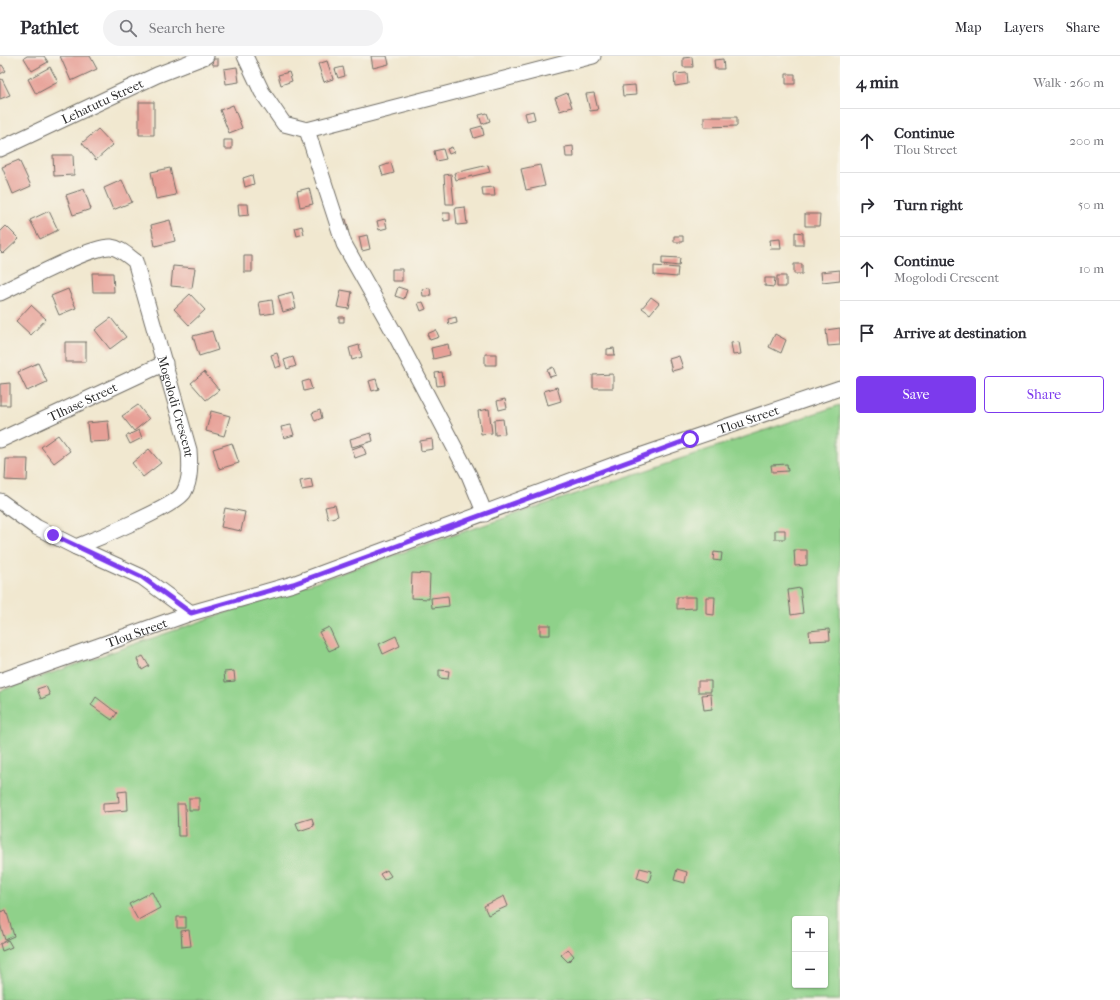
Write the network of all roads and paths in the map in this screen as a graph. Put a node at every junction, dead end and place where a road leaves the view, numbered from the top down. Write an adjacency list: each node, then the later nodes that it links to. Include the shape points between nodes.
1 (206, 56): 5 (street, Lehatutu Street, via 157,75)
2 (245, 56): 4 (street, via 262,92 284,124)
3 (593, 56): 4 (street)
4 (307, 130): 11 (street, via 344,244 469,475)
5 (0, 149)
6 (0, 293): 7 (street, Mogolodi Crescent, via 92,250 112,247 135,261)
7 (165, 363): 9 (street, Tlhase Street); 12 (street, Mogolodi Crescent, via 189,450 190,472 184,493 113,533)
8 (840, 388): 11 (street, Tlou Street, via 713,430)
9 (0, 440)
10 (0, 500): 12 (street, via 36,527)
11 (485, 514): 13 (street, Tlou Street, via 293,584)
12 (76, 547): 13 (street, via 142,577)
13 (191, 613): 14 (street, Tlou Street)
14 (0, 680)

